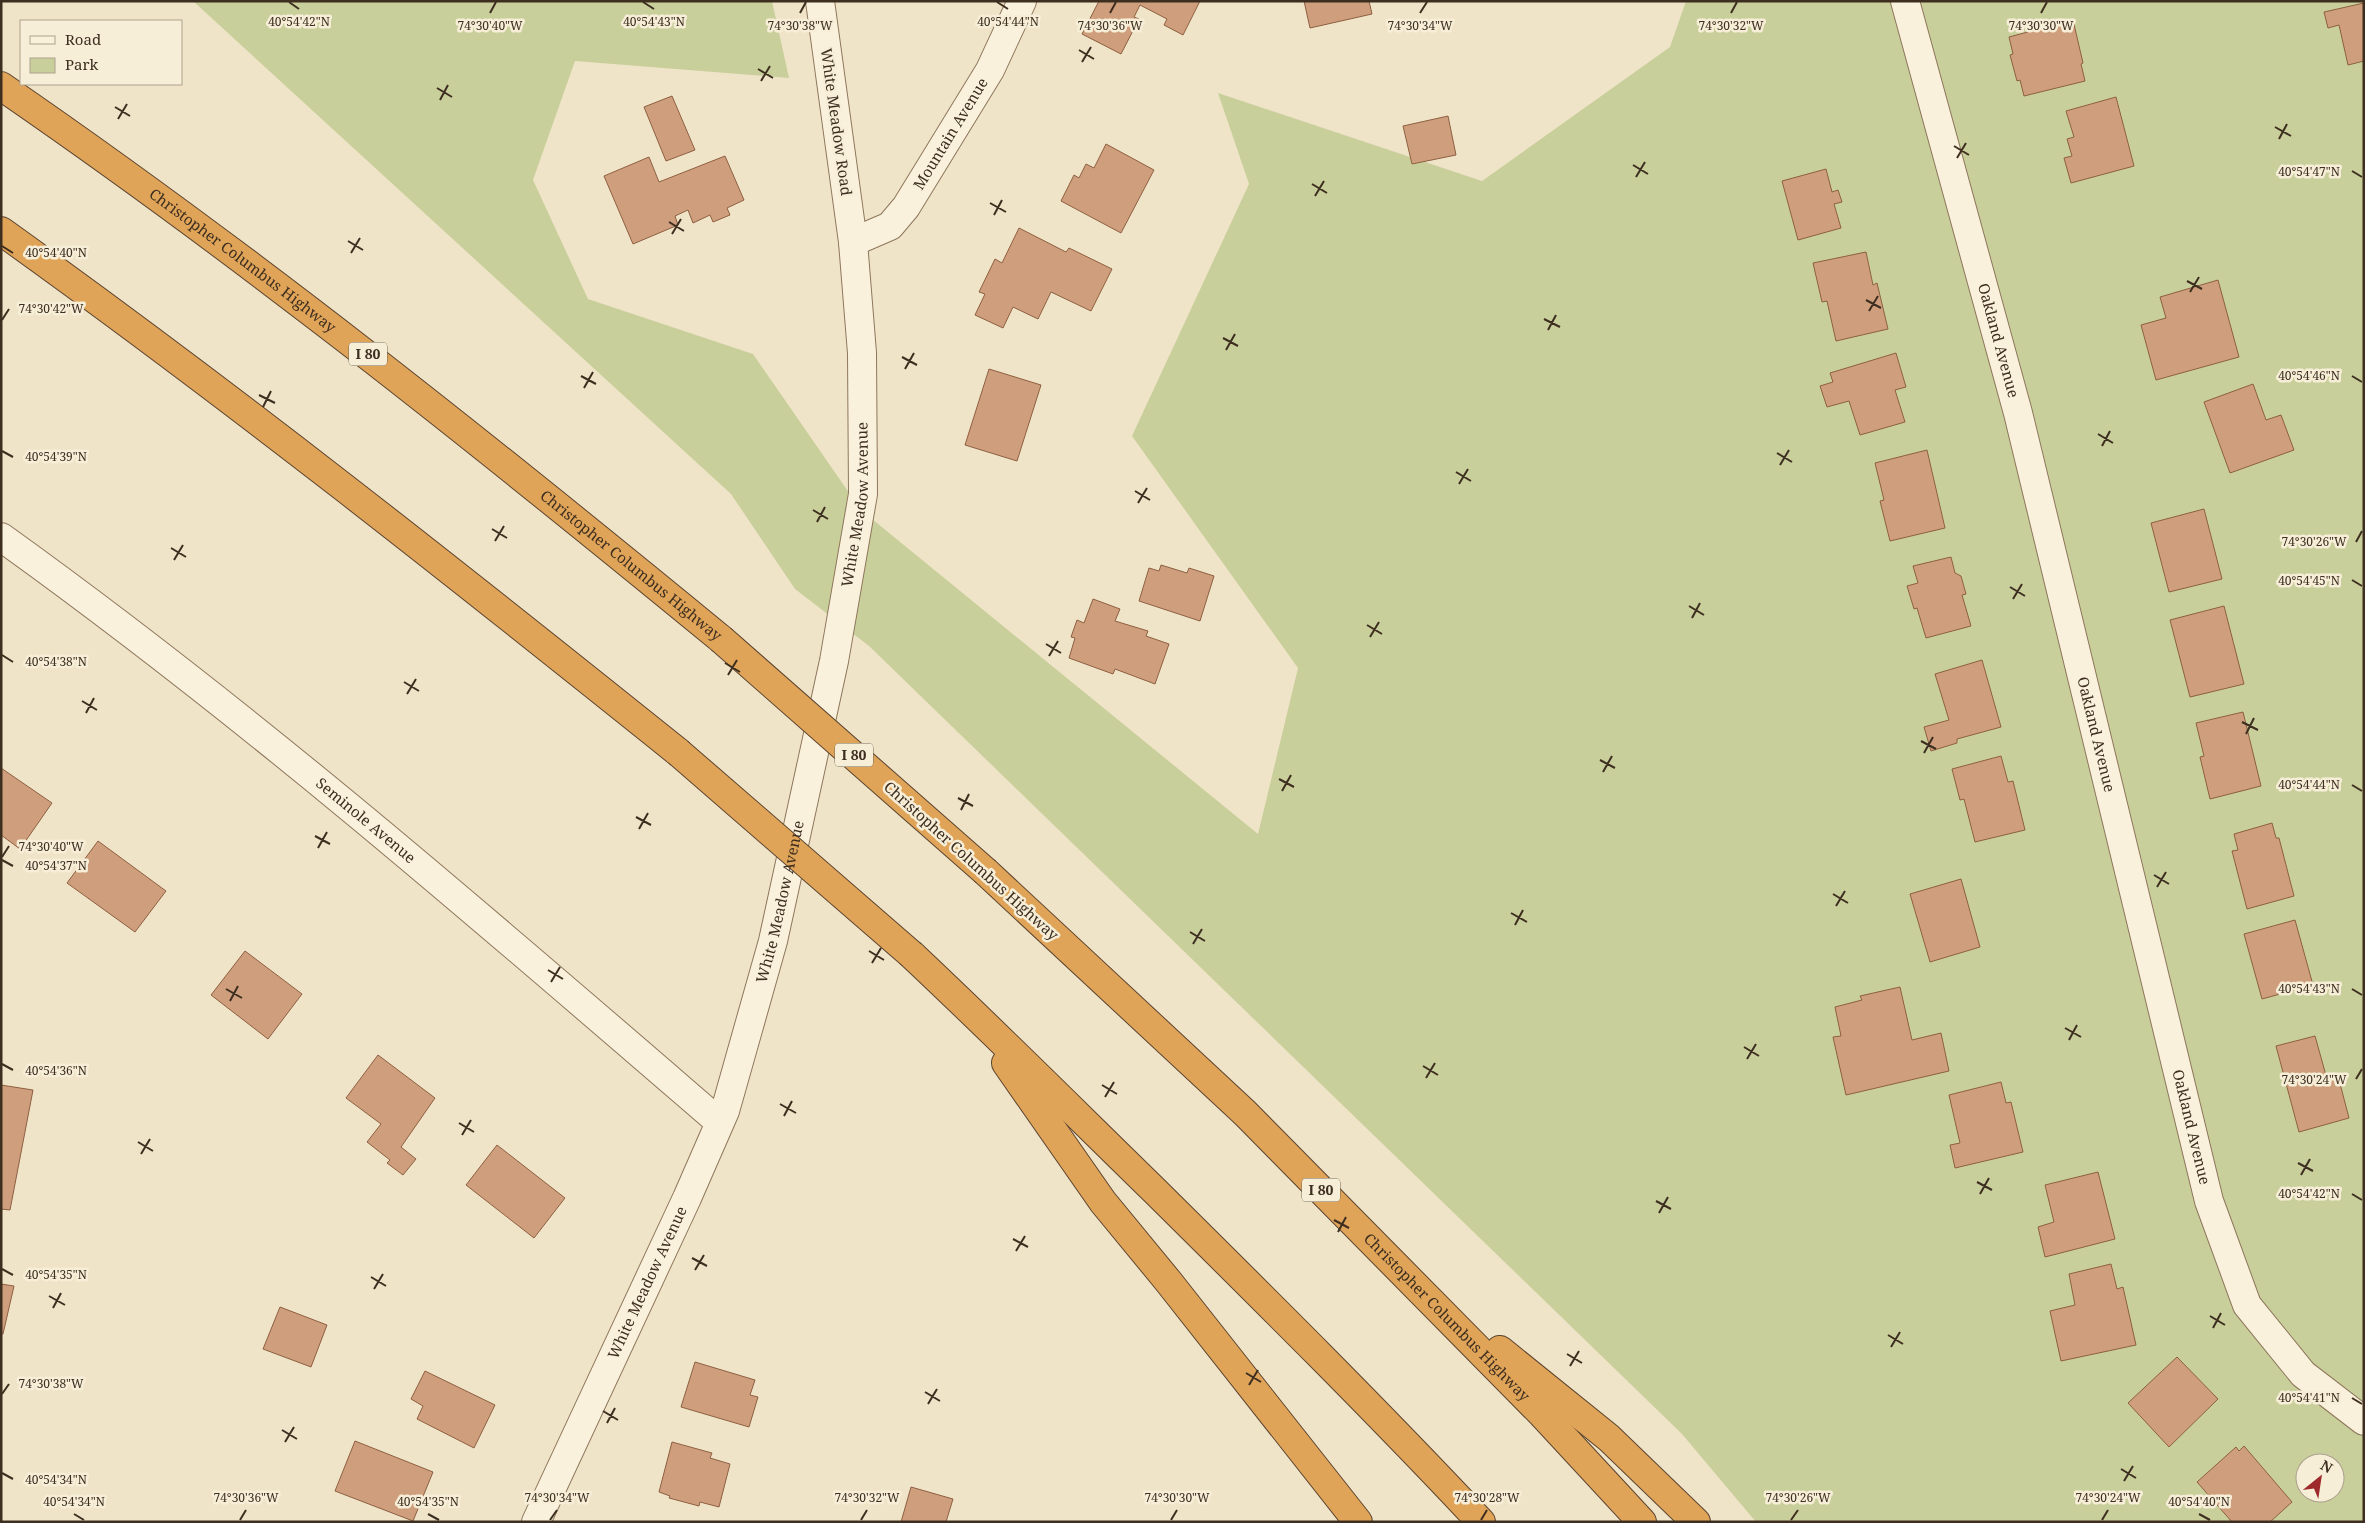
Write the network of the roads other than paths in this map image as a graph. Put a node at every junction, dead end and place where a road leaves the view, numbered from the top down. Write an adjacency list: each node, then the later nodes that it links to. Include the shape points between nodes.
1 (820, 1): 6 (street, White Meadow Road)
2 (1022, 1): 6 (street, Mountain Avenue, via 990,70 906,207 890,226)
3 (1905, 1): 11 (street, Oakland Avenue, via 2018,413 2209,1201 2247,1305 2303,1374)
4 (1, 86): 10 (highway, Christopher Columbus Highway / I 80, bridge, via 62,127 395,375 721,639 986,872 1245,1113)
5 (1, 232): 8 (highway, bridge, via 88,293 406,535 678,752)
6 (853, 242): 9 (street, White Meadow Avenue, via 862,353 863,494 834,661 772,940 750,1026)
7 (1, 537): 9 (street, Seminole Avenue, via 200,686 449,890)
8 (969, 1008): 13 (highway, via 1103,1202); 14 (highway, via 1269,1304)
9 (718, 1121): 12 (street, White Meadow Avenue, via 686,1198)
10 (1408, 1277): 15 (highway, Christopher Columbus Highway / I 80); 16 (highway, via 1609,1438)
11 (2364, 1421)
12 (536, 1522)
13 (1358, 1522)
14 (1481, 1522)
15 (1642, 1522)
16 (1696, 1522)

